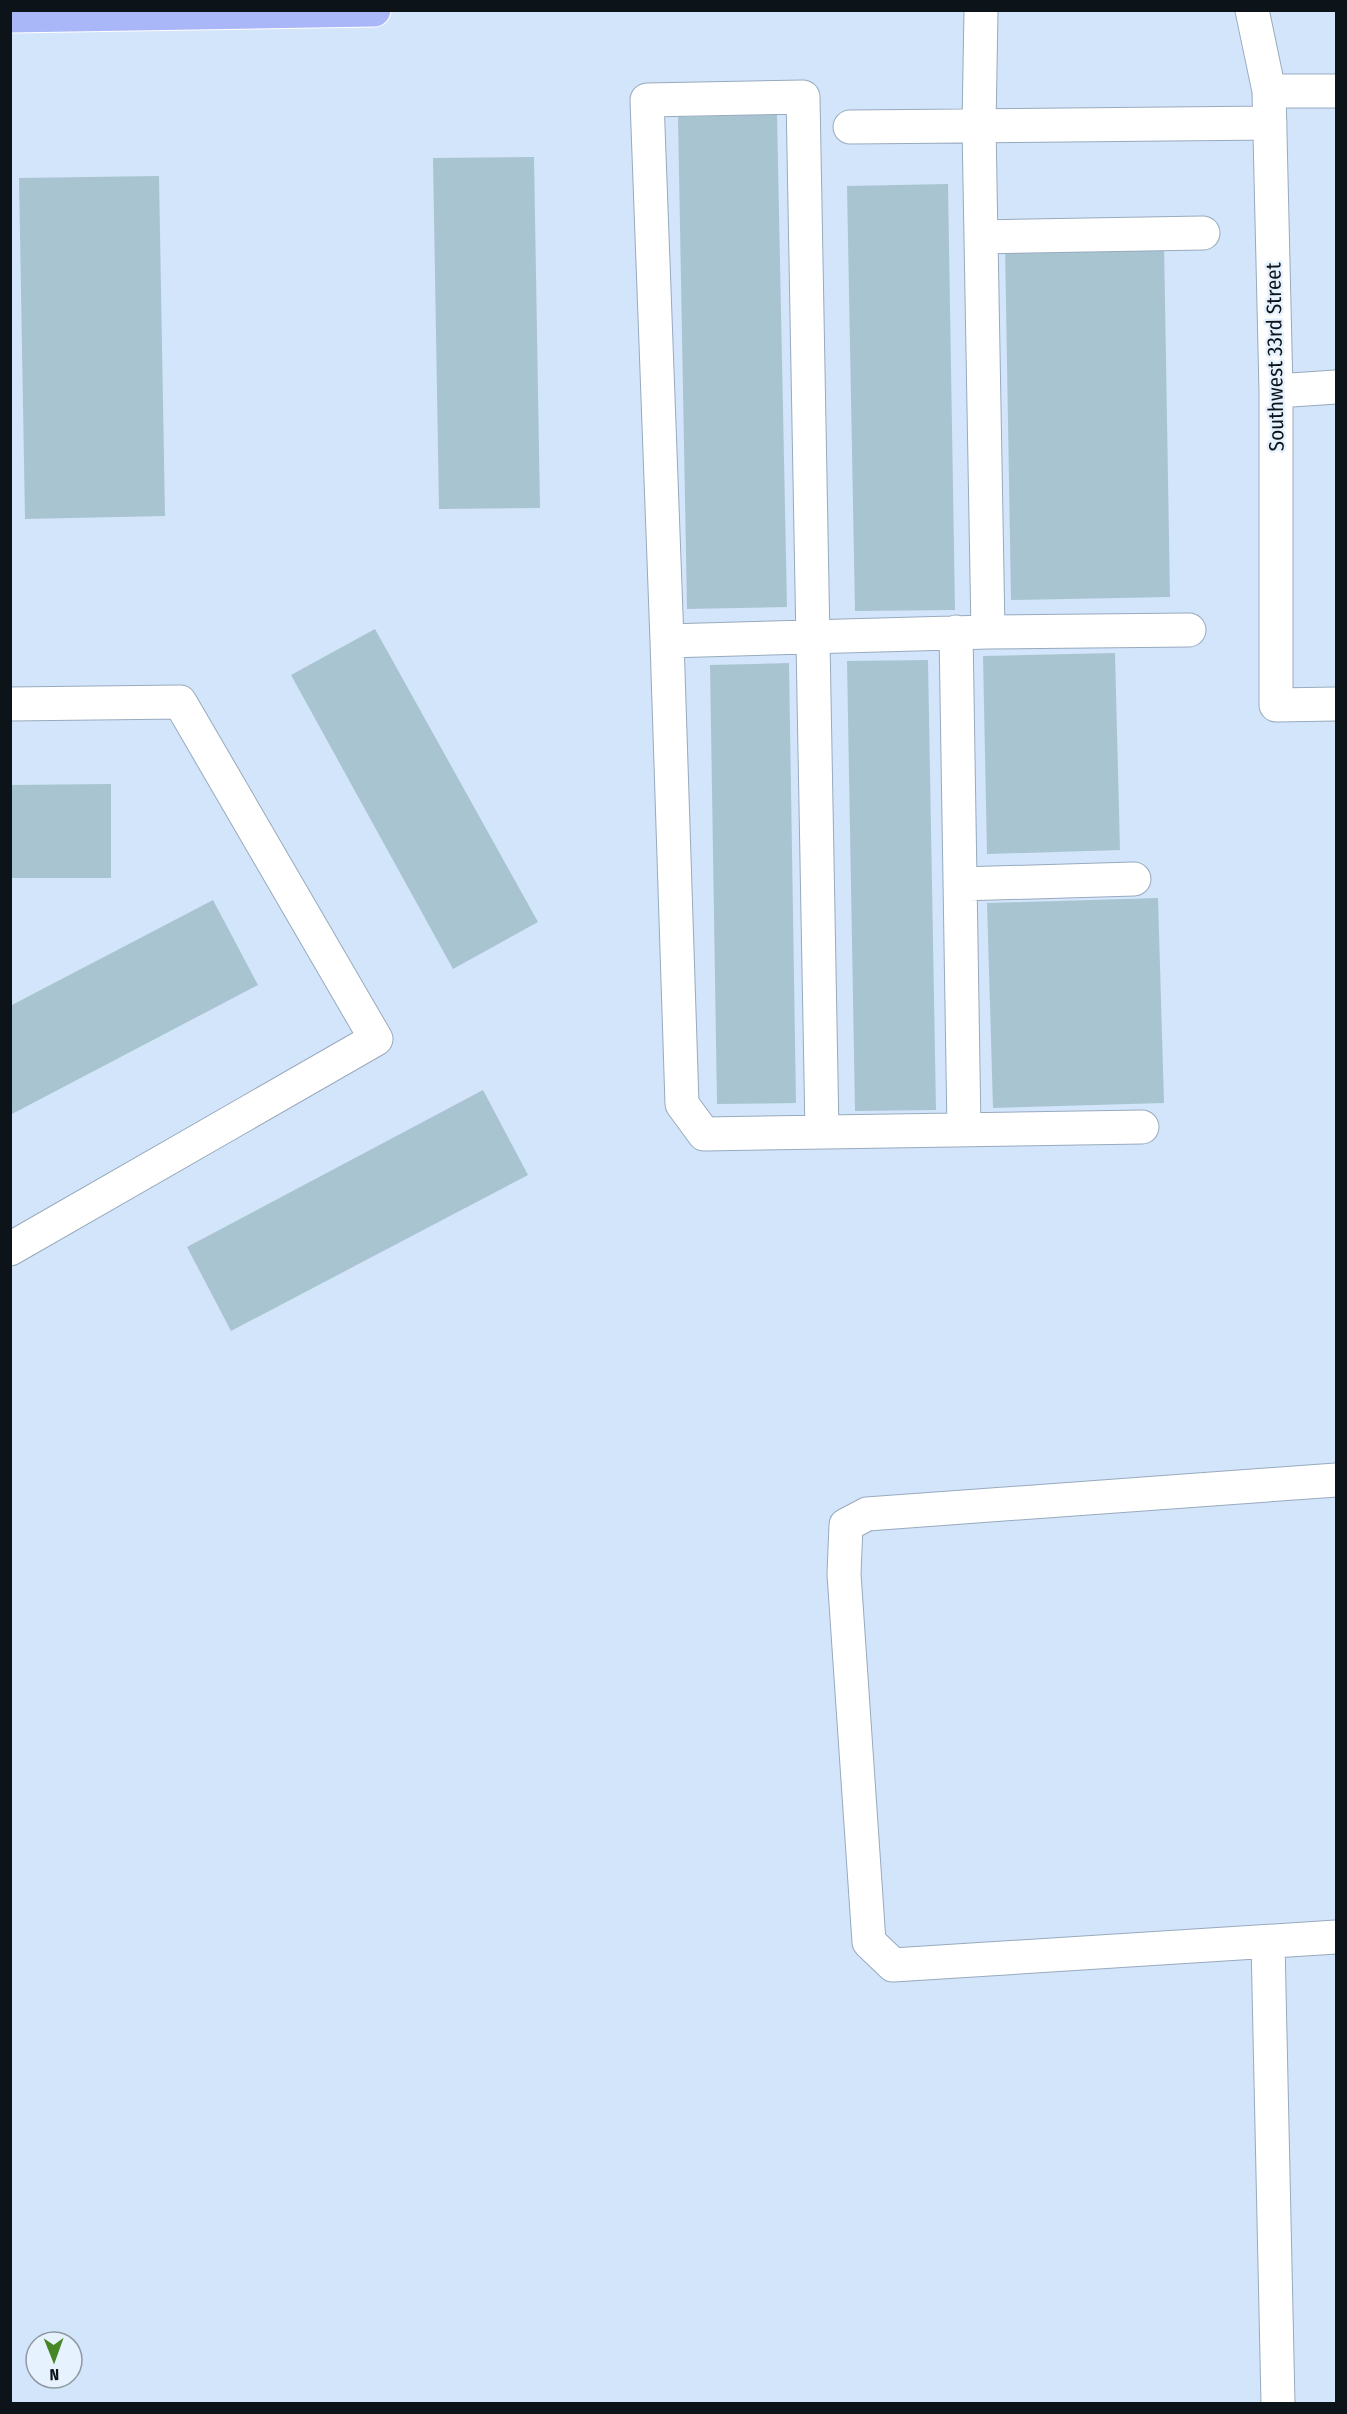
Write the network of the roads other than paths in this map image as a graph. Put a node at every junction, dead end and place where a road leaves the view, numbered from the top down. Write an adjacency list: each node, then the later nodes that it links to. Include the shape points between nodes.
1 (374, 10): 4 (main road)
2 (981, 10): 8 (street)
3 (1252, 10): 5 (street, Southwest 33rd Street)
4 (10, 16)
5 (1269, 91): 6 (street); 7 (street, Southwest 33rd Street)
6 (1336, 91)
7 (1270, 123): 8 (street); 13 (street, Southwest 33rd Street)
8 (980, 126): 9 (street); 11 (street)
9 (850, 128)
10 (1203, 233): 11 (street)
11 (981, 237): 15 (street)
12 (1336, 387): 13 (street)
13 (1276, 391): 19 (street, Southwest 33rd Street, via 1276,705)
14 (1189, 630): 15 (street)
15 (972, 632): 16 (street); 21 (street)
16 (814, 635): 17 (street); 17 (street, via 803,97 647,100); 24 (street)
17 (667, 641): 24 (street, via 682,1104 704,1134)
18 (10, 704): 25 (street, via 180,702 376,1039)
19 (1336, 704)
20 (1134, 879): 21 (street)
21 (960, 884): 23 (street)
22 (1142, 1127): 23 (street)
23 (964, 1130): 24 (street)
24 (822, 1132)
25 (10, 1249)
26 (1336, 1480): 28 (street, via 867,1514 846,1525 844,1574 869,1942 893,1965)
27 (1336, 1937): 28 (street)
28 (1268, 1942): 29 (street)
29 (1278, 2403)

